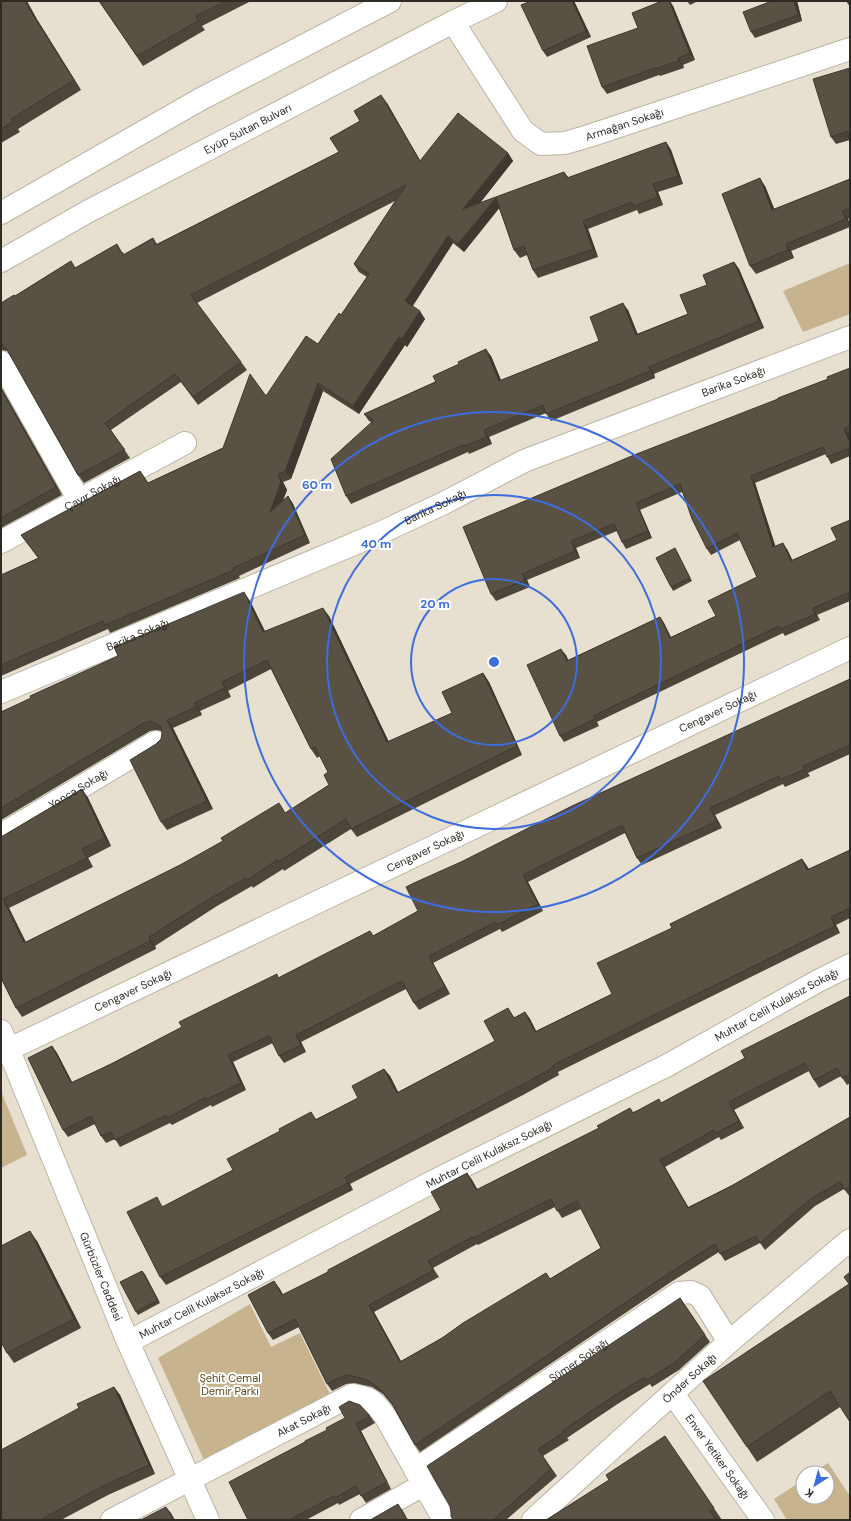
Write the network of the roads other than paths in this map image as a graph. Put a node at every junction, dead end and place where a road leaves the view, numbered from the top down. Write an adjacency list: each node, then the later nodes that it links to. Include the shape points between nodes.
1 (390, 1): 5 (street, via 201,99)
2 (496, 1): 3 (street, Eyüp Sultan Bulvarı)
3 (453, 22): 4 (street, Armağan Sokağı, via 523,131 541,144 589,136); 6 (street, Eyüp Sultan Bulvarı)
4 (850, 49)
5 (1, 213)
6 (1, 260)
7 (850, 337): 13 (street, Barika Sokağı, via 524,461 380,533)
8 (1, 362): 10 (street)
9 (185, 443): 10 (street, Çayır Sokağı)
10 (79, 500): 11 (street, Çayır Sokağı)
11 (1, 542)
12 (850, 648): 17 (street, Cengaver Sokağı)
13 (1, 692)
14 (156, 742): 15 (street, Yonca Sokağı)
15 (1, 835)
16 (850, 965): 19 (street, Muhtar Celil Kulaksız Sokağı, via 666,1066 434,1181)
17 (4, 1044): 19 (street, Gürbüzler Caddesi)
18 (850, 1240): 20 (street, Önder Sokağı)
19 (128, 1342): 23 (street, Gürbüzler Caddesi)
20 (729, 1342): 21 (street, Önder Sokağı); 22 (street, Sümer Sokağı, via 700,1296 691,1292 679,1293)
21 (673, 1394): 28 (street, Önder Sokağı); 29 (street, Enver Yetiker Sokağı)
22 (419, 1478): 23 (street, Akat Sokağı, via 385,1416 374,1402 366,1397 352,1395); 26 (street, Sümer Sokağı); 27 (street, Akat Sokağı)
23 (189, 1480): 24 (street, Akat Sokağı); 25 (street, Gürbüzler Caddesi)
24 (112, 1520)
25 (208, 1520)
26 (361, 1520)
27 (444, 1520)
28 (533, 1520)
29 (763, 1520)

